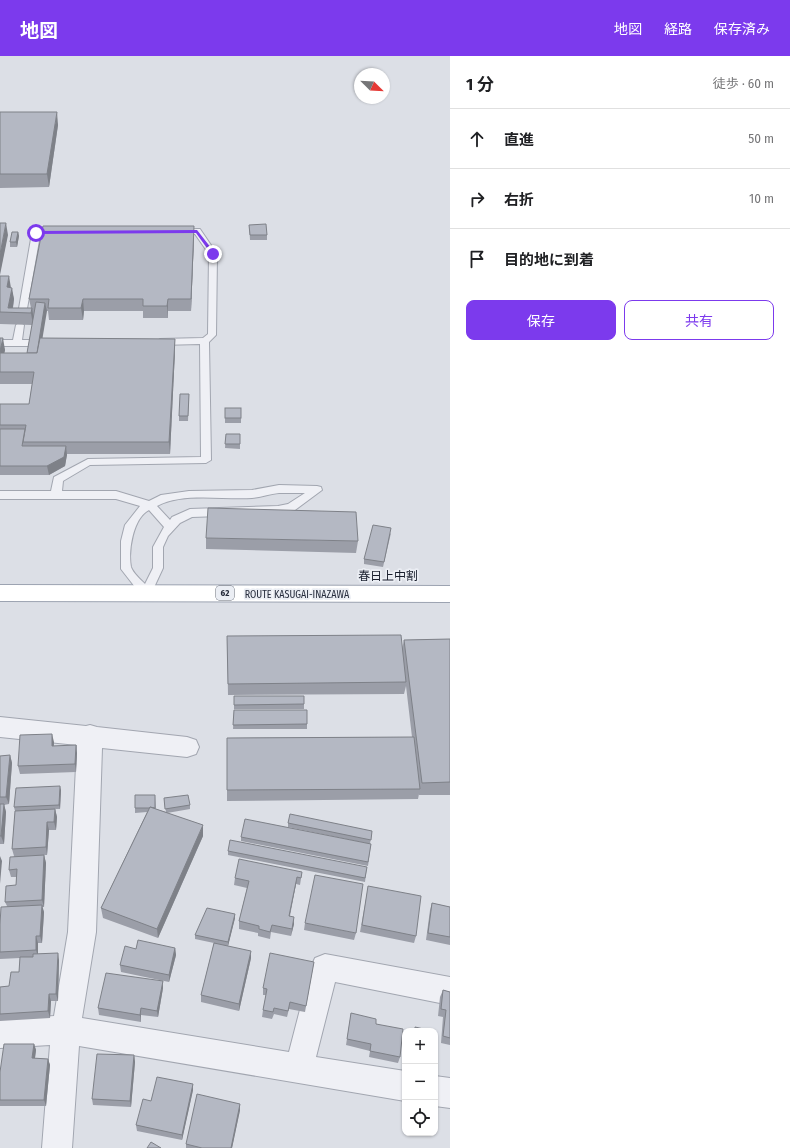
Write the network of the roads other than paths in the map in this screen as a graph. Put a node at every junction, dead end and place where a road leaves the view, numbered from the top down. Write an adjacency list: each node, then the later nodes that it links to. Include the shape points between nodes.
1 (67, 232): 7 (lane, via 36,233)
2 (174, 232): 3 (lane, via 197,231 213,254 212,335)
3 (206, 341): 5 (lane); 9 (lane, via 206,460 88,462 58,479)
4 (31, 342): 7 (lane)
5 (151, 342)
6 (0, 343): 7 (lane)
7 (17, 343)
8 (0, 495): 9 (lane)
9 (56, 495): 10 (lane, via 116,495)
10 (150, 505): 11 (lane); 11 (lane, via 161,499 189,495 317,490 291,507 278,510 190,513 176,520); 13 (lane, via 142,509 130,525 126,541 126,569)
11 (170, 527): 13 (lane, via 158,548 158,568)
12 (0, 592): 13 (main road, ROUTE KASUGAI-INAZAWA / 62)
13 (146, 593): 14 (main road, ROUTE KASUGAI-INAZAWA / 62)
14 (450, 594)
15 (0, 727): 16 (street)
16 (90, 735): 17 (street); 19 (street, via 82,932)
17 (187, 747)
18 (450, 991): 21 (street, via 325,967)
19 (66, 1030): 20 (street); 21 (street); 25 (street)
20 (0, 1034)
21 (299, 1068): 22 (street)
22 (402, 1085)
23 (438, 1091): 24 (street)
24 (450, 1093)
25 (57, 1148)

